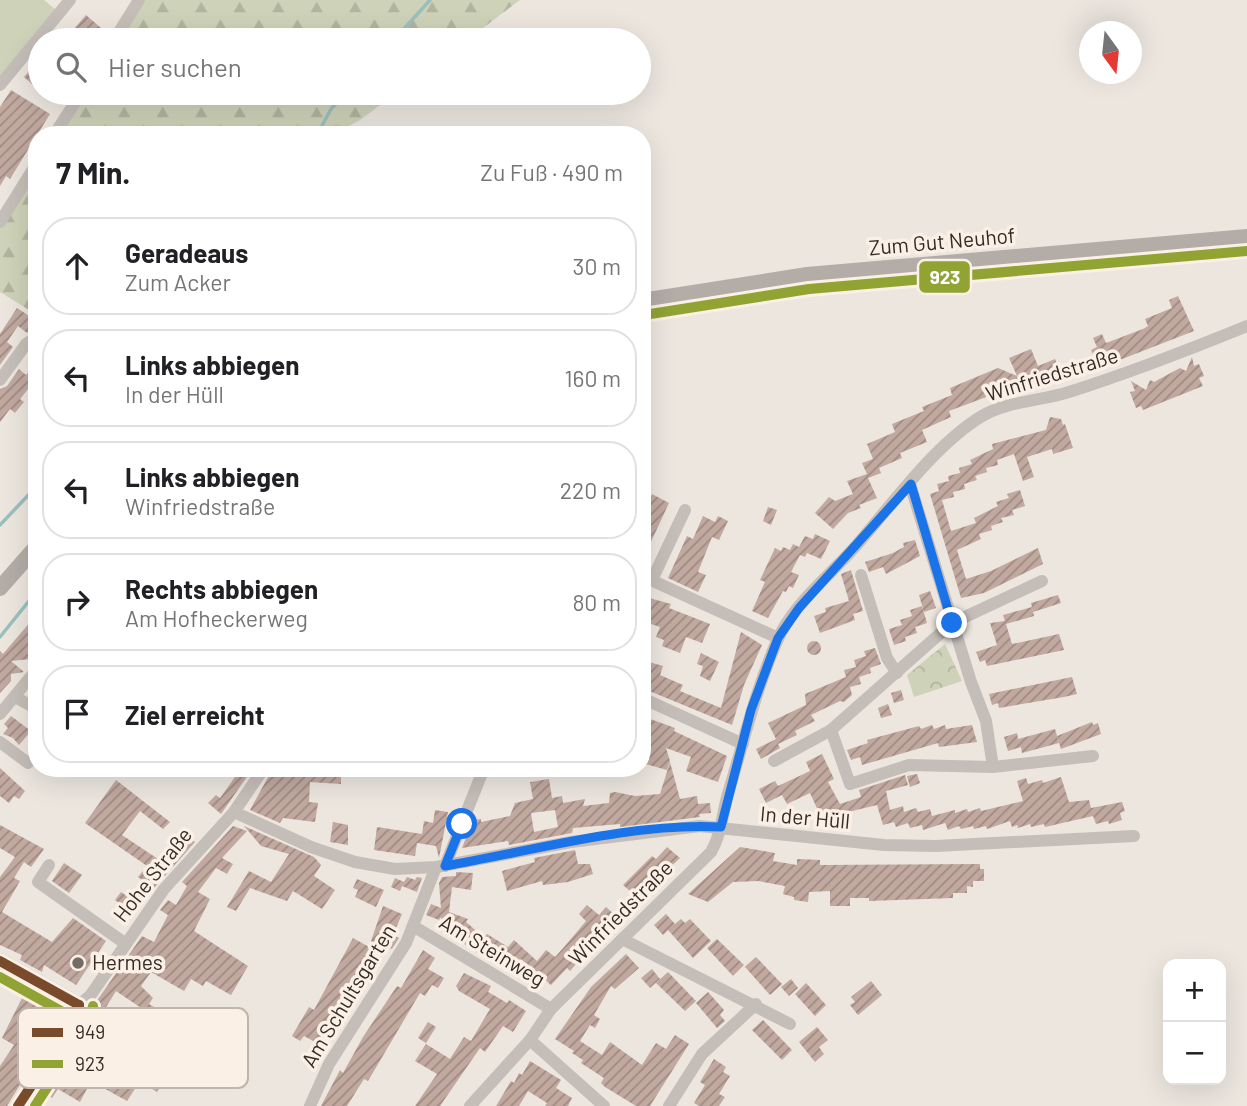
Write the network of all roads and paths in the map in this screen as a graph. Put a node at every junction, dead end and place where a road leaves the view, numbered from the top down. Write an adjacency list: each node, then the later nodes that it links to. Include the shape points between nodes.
1 (71, 0): 3 (street)
2 (139, 0): 4 (street)
3 (47, 28)
4 (122, 28)
5 (28, 51): 6 (street)
6 (0, 85)
7 (73, 105): 8 (street)
8 (60, 126)
9 (28, 177): 10 (street)
10 (0, 222)
11 (1247, 237): 12 (main road, Zum Gut Neuhof, via 807,275)
12 (651, 300)
13 (1247, 326): 16 (street, Winfriedstraße, via 1112,379 984,415 930,458)
14 (28, 343): 15 (street)
15 (0, 380)
16 (911, 484): 24 (street); 25 (street, Winfriedstraße, via 799,608)
17 (685, 510): 19 (street)
18 (28, 556): 23 (main road)
19 (651, 571)
20 (860, 575): 26 (street, via 887,658)
21 (651, 580): 25 (street)
22 (1042, 581): 24 (street)
23 (0, 588)
24 (952, 623): 26 (street); 38 (street, via 986,721)
25 (778, 638): 34 (street, Winfriedstraße)
26 (897, 673): 32 (street)
27 (28, 680): 28 (street)
28 (15, 696): 30 (street); 31 (street)
29 (651, 702): 34 (street)
30 (28, 704)
31 (0, 714)
32 (831, 730): 36 (street); 38 (street, via 850,784 909,765)
33 (0, 742): 37 (street)
34 (743, 744): 42 (street, Winfriedstraße)
35 (1093, 756): 38 (street)
36 (774, 761)
37 (28, 763)
38 (993, 766)
39 (258, 777): 41 (street, Hohe Straße)
40 (480, 777): 45 (street, Am Schultsgarten)
41 (234, 812): 45 (street, In der Hüll, via 355,862 395,869); 48 (street, Hohe Straße, via 178,872)
42 (721, 827): 43 (street, In der Hüll, via 758,834 936,846); 45 (street, In der Hüll, via 610,837); 47 (street, Winfriedstraße, via 711,852)
43 (1134, 836)
44 (48, 865): 48 (street, via 38,882)
45 (441, 866): 46 (street, Am Schultsgarten)
46 (413, 926): 53 (street, Am Steinweg); 58 (street, Am Schultsgarten, via 329,1064)
47 (622, 939): 50 (street); 53 (street, Winfriedstraße)
48 (126, 944): 51 (street, Hohe Straße)
49 (0, 961): 51 (main road)
50 (756, 1004): 54 (street); 61 (street, via 702,1054)
51 (79, 1005): 52 (main road, Hohe Straße)
52 (79, 1008)
53 (551, 1010): 55 (street, Winfriedstraße)
54 (790, 1024)
55 (530, 1040): 59 (street, Winfriedstraße); 60 (street)
56 (30, 1088): 57 (main road, Hohe Straße)
57 (18, 1106)
58 (310, 1106)
59 (470, 1106)
60 (604, 1106)
61 (668, 1106)

